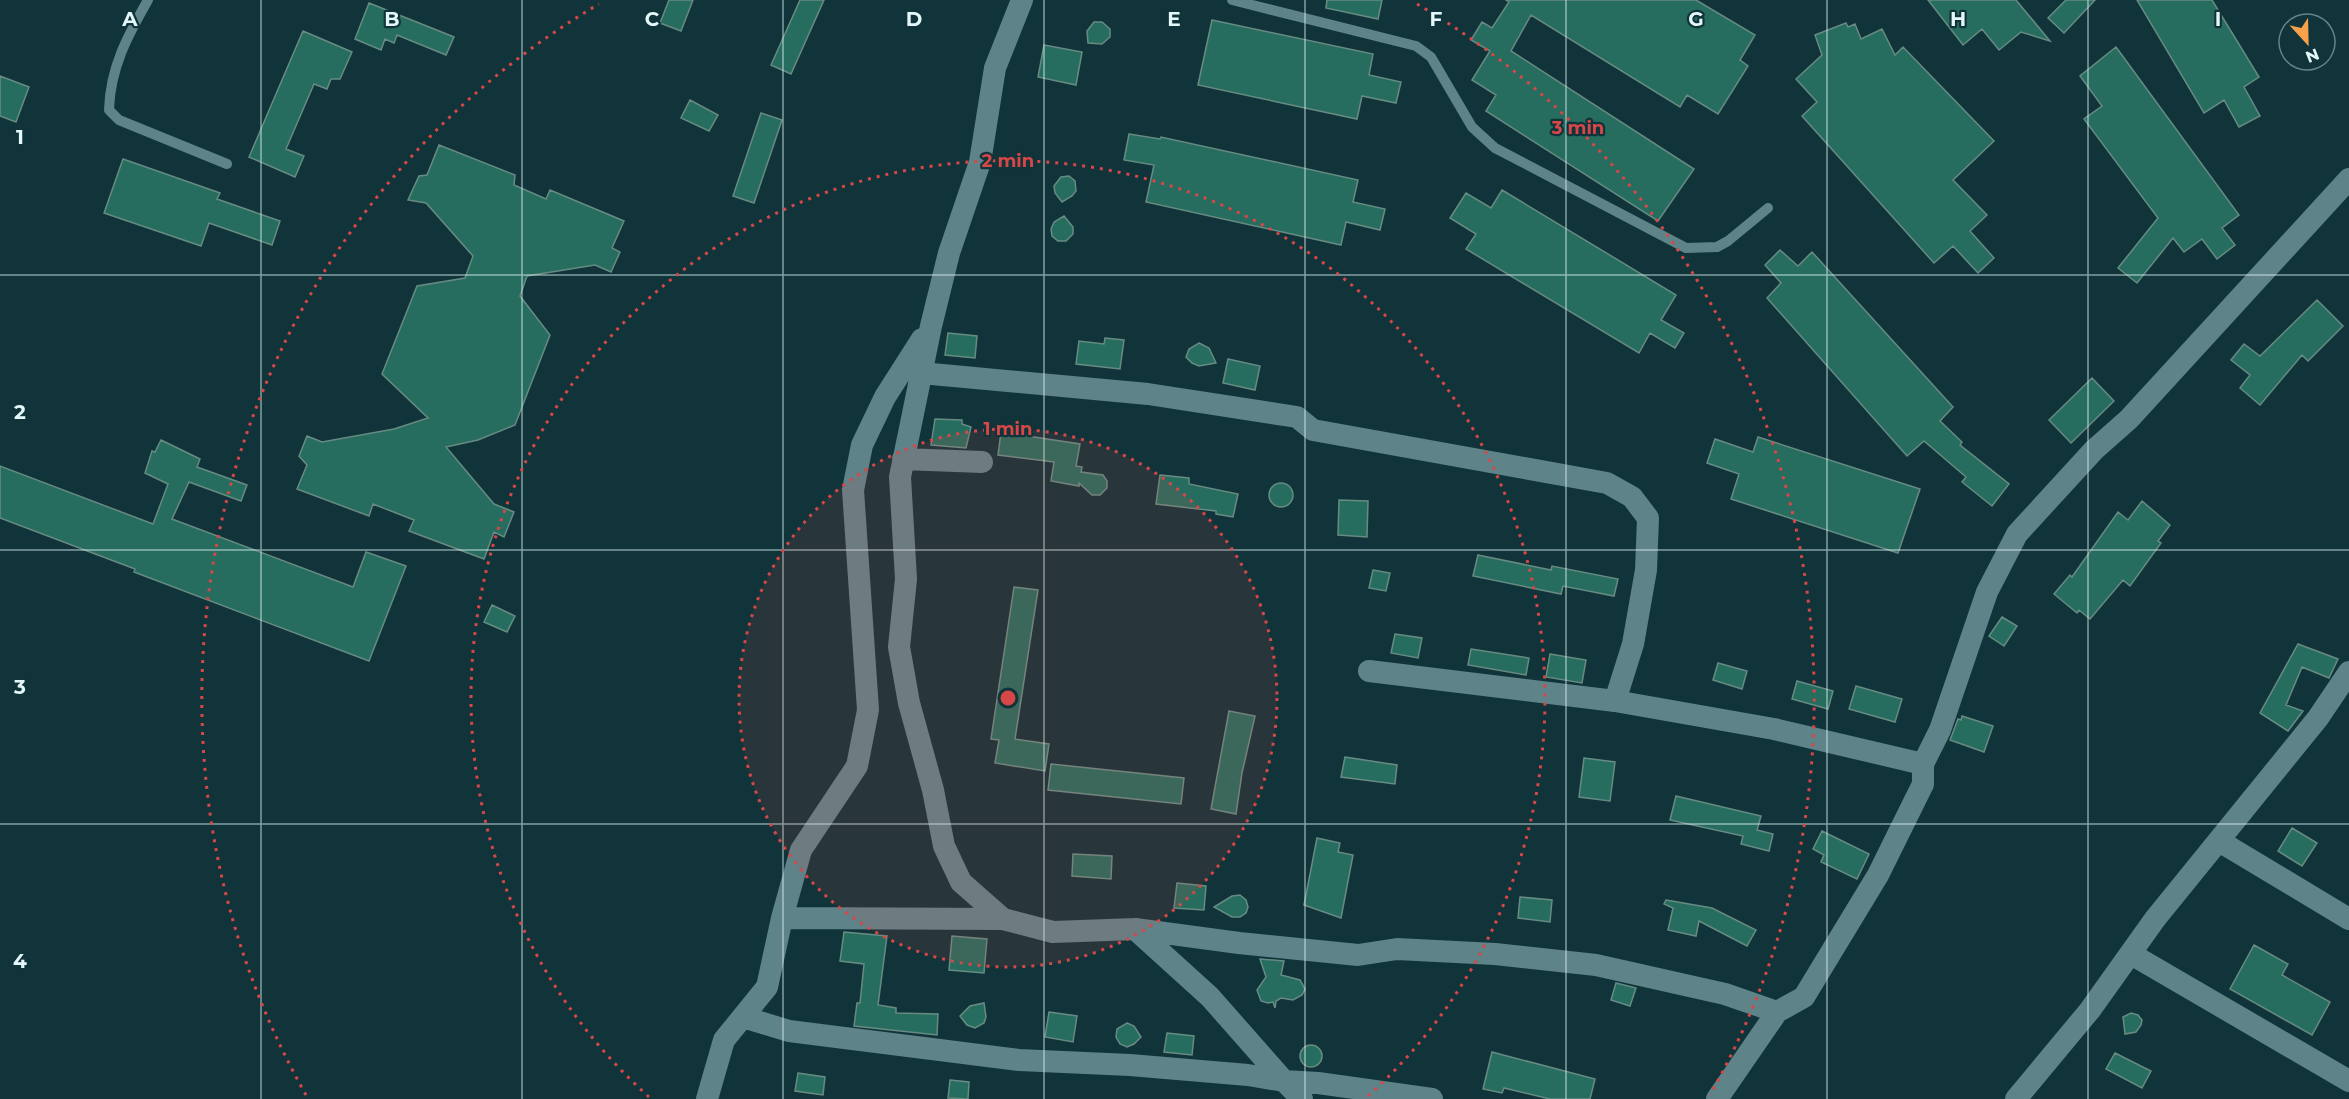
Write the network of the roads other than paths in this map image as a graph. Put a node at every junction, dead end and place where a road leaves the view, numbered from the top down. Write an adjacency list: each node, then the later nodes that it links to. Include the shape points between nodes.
1 (148, 0): 4 (lane, via 127,38 110,87 109,110 119,120)
2 (1022, 0): 7 (street, via 995,68 981,162 949,253)
3 (1232, 0): 6 (lane, via 1416,46 1431,57 1472,127 1495,148 1686,248 1717,247)
4 (227, 164)
5 (2349, 179): 14 (street, via 2129,419 2094,450 2017,534 1987,592 1940,730)
6 (1768, 208)
7 (931, 326): 8 (street); 16 (street, via 885,397 862,445 853,490 868,710 857,765 801,850)
8 (921, 373): 9 (street); 13 (street, via 1148,394 1297,417 1313,430 1607,483 1632,496 1648,518 1647,570 1633,644)
9 (903, 459): 10 (street); 17 (street, via 900,477 906,579 899,647 909,703 944,846 961,882)
10 (982, 462)
11 (1369, 671): 13 (street)
12 (2349, 672): 15 (street, via 2318,718)
13 (1615, 701): 14 (street, via 1774,729)
14 (1923, 764): 21 (street, via 1923,784 1878,875 1804,997)
15 (2219, 841): 18 (street); 20 (street)
16 (782, 918): 17 (street); 22 (street, via 767,987)
17 (1003, 919): 19 (street, via 1053,932)
18 (2349, 919)
19 (1135, 929): 21 (street, via 1358,955 1397,949 1596,965 1725,994); 23 (street, via 1210,997)
20 (2131, 954): 24 (street); 29 (street)
21 (1777, 1012): 28 (street)
22 (743, 1017): 23 (street, via 789,1031 1007,1059 1248,1074); 25 (street, via 724,1040)
23 (1284, 1080): 26 (street); 27 (street)
24 (2349, 1081)
25 (707, 1099)
26 (1302, 1099)
27 (1432, 1099)
28 (1716, 1099)
29 (2016, 1099)

